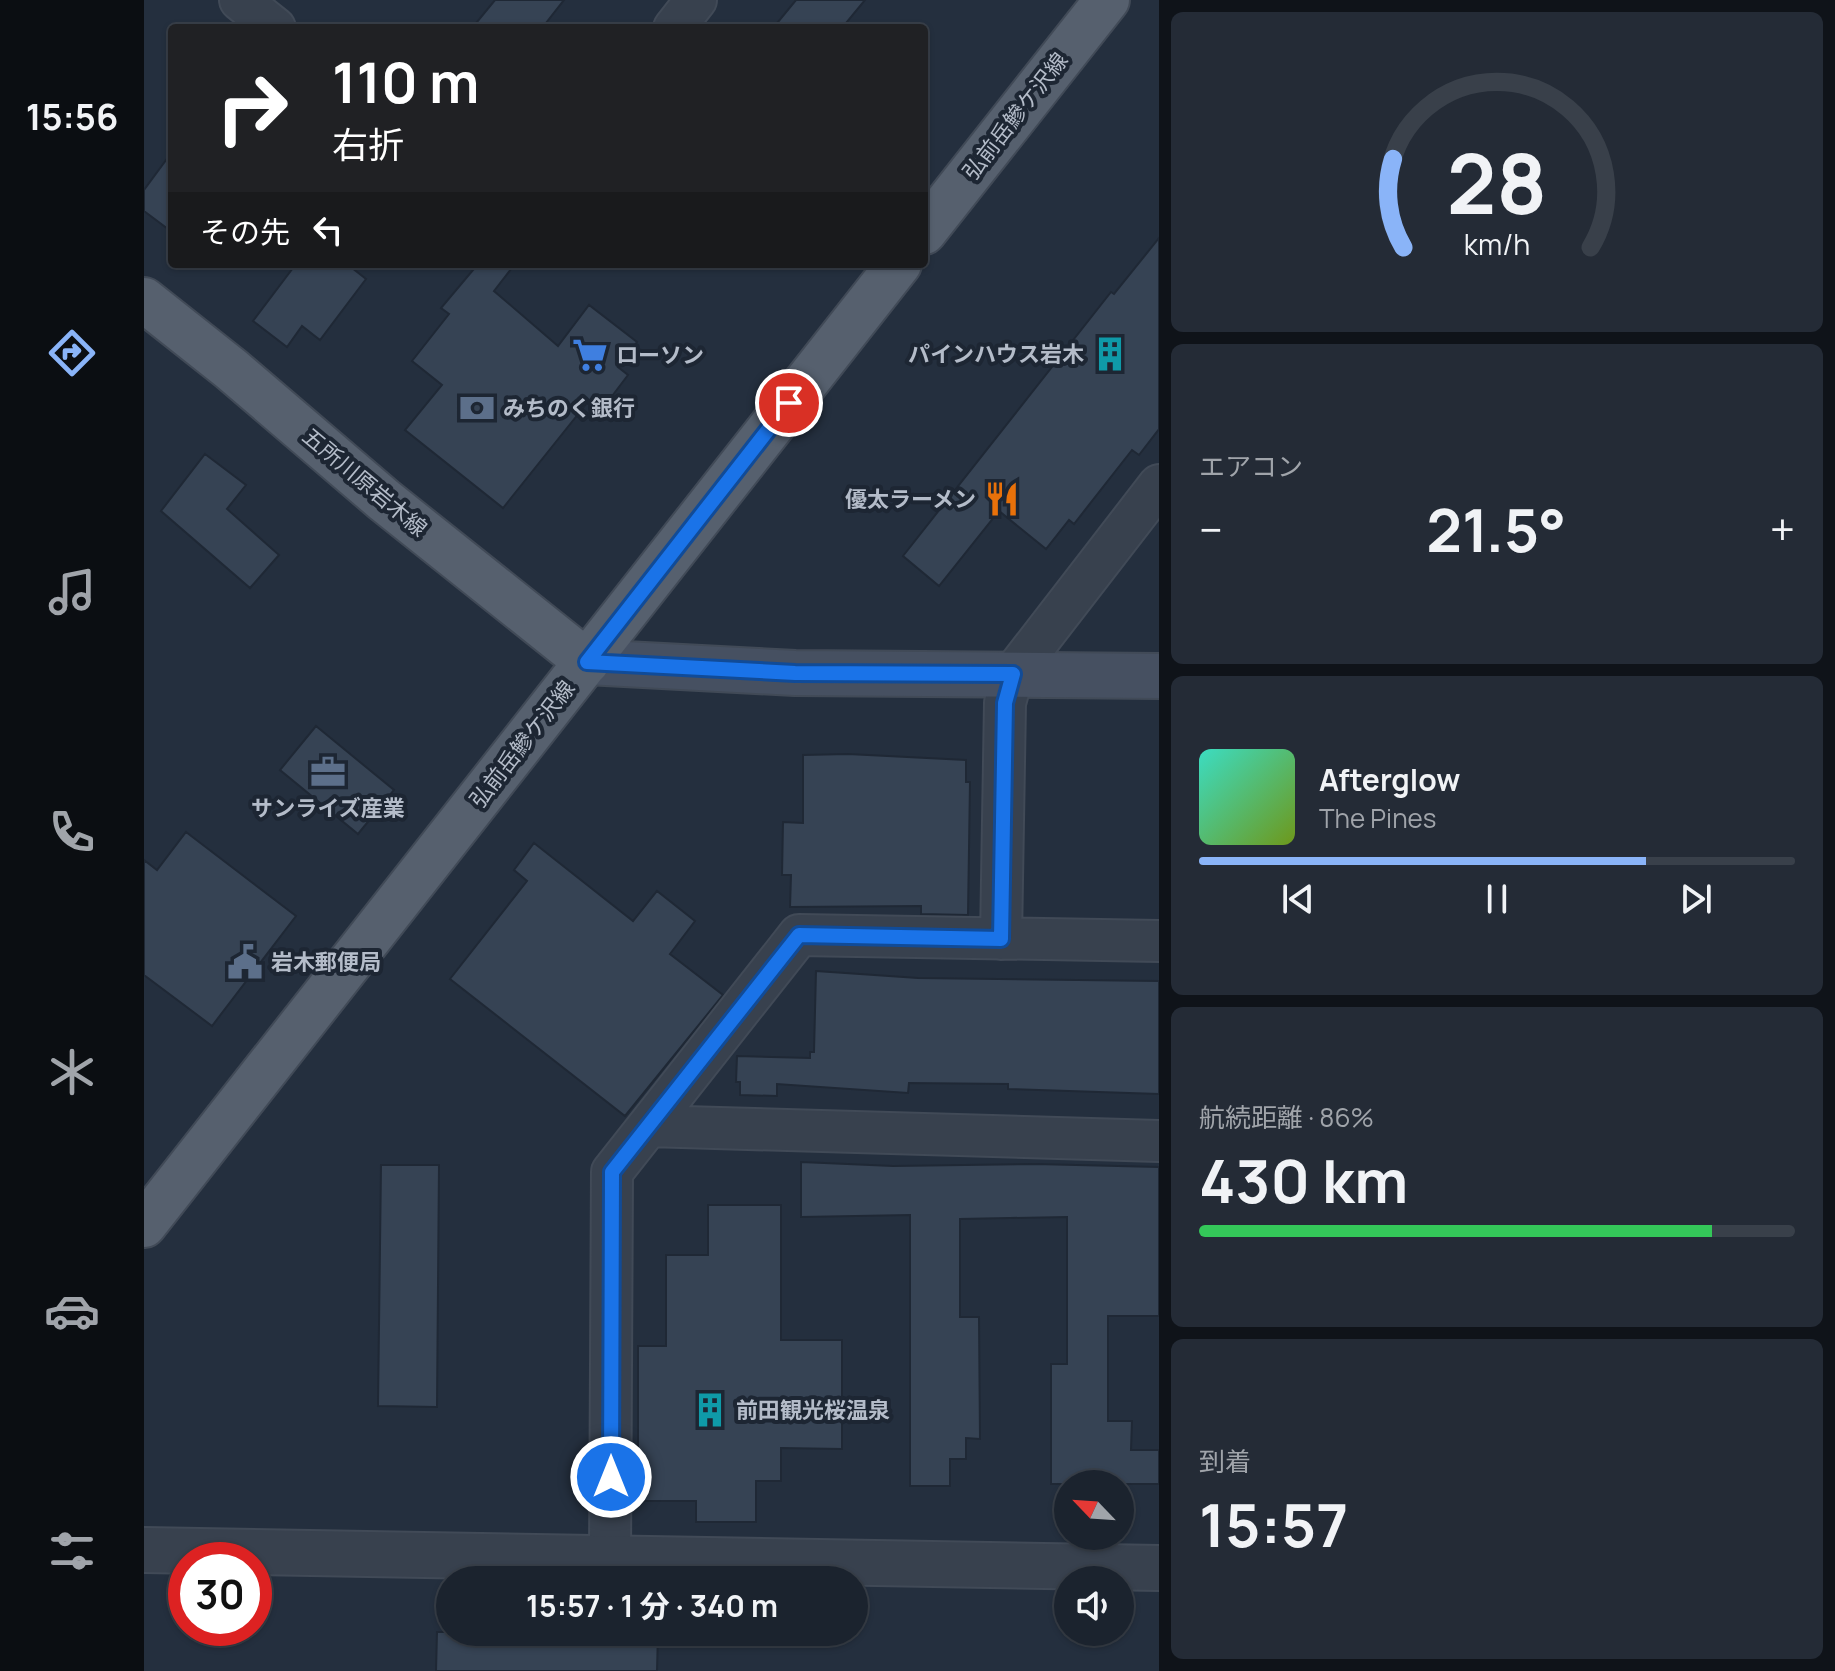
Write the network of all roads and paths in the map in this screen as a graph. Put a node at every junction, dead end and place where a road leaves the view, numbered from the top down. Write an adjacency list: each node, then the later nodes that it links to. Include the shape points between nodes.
1 (240, 0): 4 (street)
2 (696, 0): 5 (street)
3 (1107, 0): 6 (main road, 弘前岳鰺ケ沢線)
4 (270, 24)
5 (677, 24)
6 (928, 227)
7 (896, 268): 10 (main road, 弘前岳鰺ケ沢線)
8 (144, 300): 10 (main road, 五所川原岩木線)
9 (1159, 485): 11 (street)
10 (587, 662): 11 (main road, via 795,673); 17 (main road, 弘前岳鰺ケ沢線)
11 (1013, 674): 12 (main road); 13 (street, via 1005,703)
12 (1159, 676)
13 (1001, 939): 14 (street); 15 (street, via 799,935)
14 (1159, 941)
15 (649, 1126): 16 (street); 19 (street, via 612,1172)
16 (1159, 1141)
17 (144, 1225)
18 (144, 1550): 19 (street)
19 (610, 1558): 20 (street)
20 (1159, 1568)

